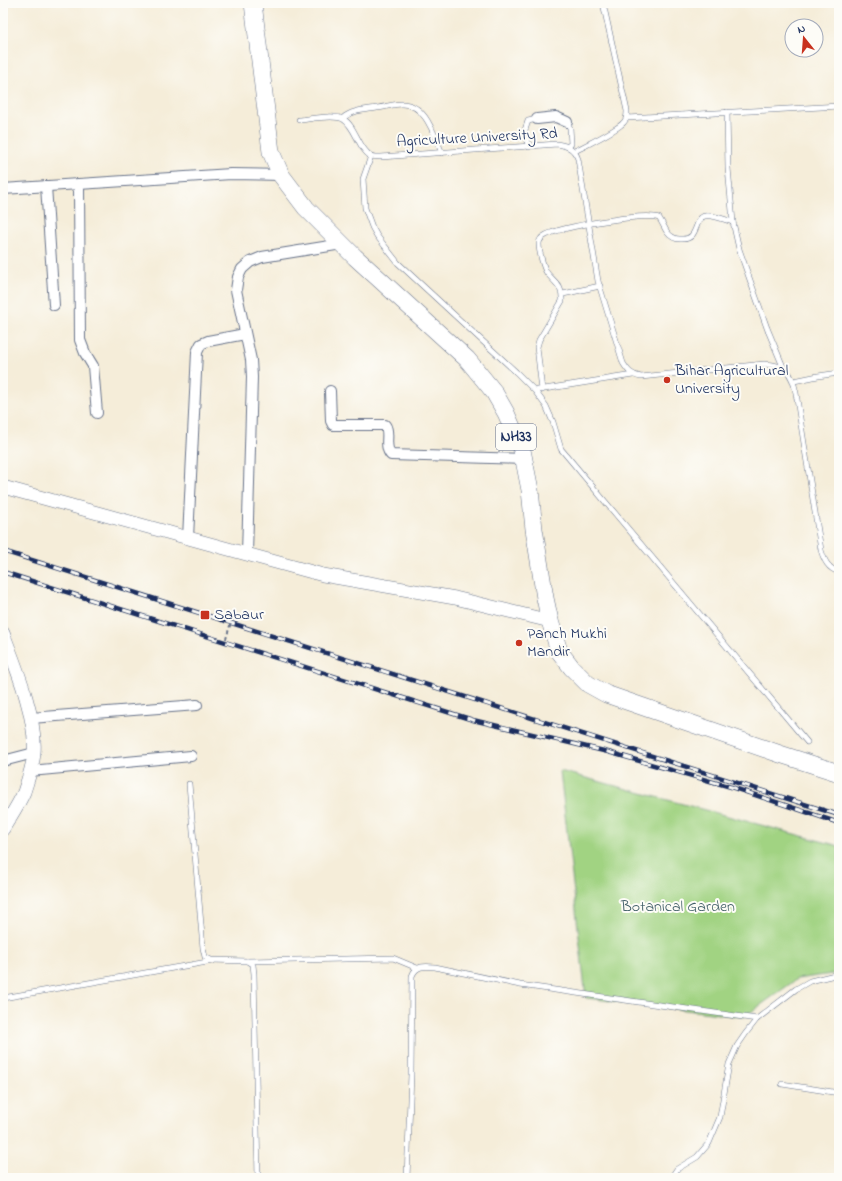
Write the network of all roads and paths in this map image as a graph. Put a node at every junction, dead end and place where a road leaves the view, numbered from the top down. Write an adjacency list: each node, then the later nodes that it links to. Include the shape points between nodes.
1 (253, 3): 15 (highway, NH33, via 271,152)
2 (603, 3): 6 (lane)
3 (839, 106): 4 (lane)
4 (727, 112): 6 (lane); 19 (lane, via 728,168)
5 (343, 118): 8 (lane); 13 (lane, via 357,111 402,104 411,106 426,120); 14 (lane)
6 (627, 118): 12 (lane, via 616,129)
7 (537, 119): 9 (street, via 556,117); 11 (lane, via 528,121 524,133)
8 (300, 120)
9 (567, 122): 10 (lane, via 571,144)
10 (568, 146): 11 (lane, Agriculture University Rd, via 557,144); 12 (lane, Agriculture University Rd)
11 (529, 147): 13 (lane, Agriculture University Rd)
12 (575, 151): 20 (lane, Agriculture University Rd)
13 (442, 153): 14 (lane, Agriculture University Rd)
14 (371, 156): 32 (lane, via 363,179 363,191 365,208 377,236 398,263)
15 (281, 175): 16 (street, via 231,174); 21 (highway, NH33, via 306,208)
16 (79, 184): 17 (street); 33 (street, via 80,340 84,353 93,366)
17 (46, 186): 18 (street); 24 (street)
18 (3, 189)
19 (733, 222): 20 (lane, via 703,216 694,233 684,240 667,232 655,216); 26 (lane, via 739,249)
20 (589, 223): 22 (lane, Agriculture University Rd); 23 (lane, via 547,234 539,243 544,268)
21 (342, 244): 25 (street, via 262,257 242,269 236,290); 34 (highway, NH33, via 467,359 494,392 506,413)
22 (600, 286): 23 (lane); 28 (lane, Agriculture University Rd, via 623,363)
23 (563, 294): 30 (lane, via 562,301 537,347)
24 (54, 305)
25 (245, 334): 36 (street, via 208,341 201,344 197,352); 37 (street, via 252,377)
26 (784, 368): 28 (lane, via 764,364 641,377); 29 (lane)
27 (839, 373): 29 (lane)
28 (633, 375): 30 (lane)
29 (794, 382): 38 (lane, via 821,550 829,567)
30 (542, 390): 32 (lane)
31 (330, 391): 34 (street, via 333,425 385,425 388,452 391,455)
32 (535, 391): 45 (lane, via 553,422 560,449)
33 (97, 412)
34 (524, 460): 40 (highway, NH33)
35 (3, 487): 36 (street)
36 (188, 538): 37 (street)
37 (246, 554): 40 (street, via 323,575 455,598)
38 (839, 572)
39 (234, 612): 42 (path, bridge)
40 (550, 620): 50 (highway, NH33, via 563,657 588,684 606,694)
41 (3, 633): 44 (street)
42 (226, 640)
43 (197, 705): 44 (street)
44 (31, 718): 46 (street)
45 (807, 742)
46 (34, 753): 48 (street); 49 (street)
47 (191, 756): 49 (street)
48 (3, 761)
49 (30, 771): 52 (street, via 23,793)
50 (839, 773)
51 (189, 784): 53 (lane, via 203,948 205,957)
52 (3, 829)
53 (216, 960): 54 (lane); 57 (lane)
54 (247, 961): 55 (lane, via 393,958); 61 (lane, via 253,965 254,974)
55 (417, 968): 58 (lane, via 435,967 520,985); 62 (lane, via 412,976)
56 (839, 974): 58 (lane, via 810,981)
57 (3, 998)
58 (757, 1019): 63 (lane, via 737,1046 729,1064 720,1117 709,1143 697,1157 677,1169)
59 (782, 1084): 60 (lane)
60 (839, 1093)
61 (258, 1178)
62 (407, 1178)
63 (671, 1178)

